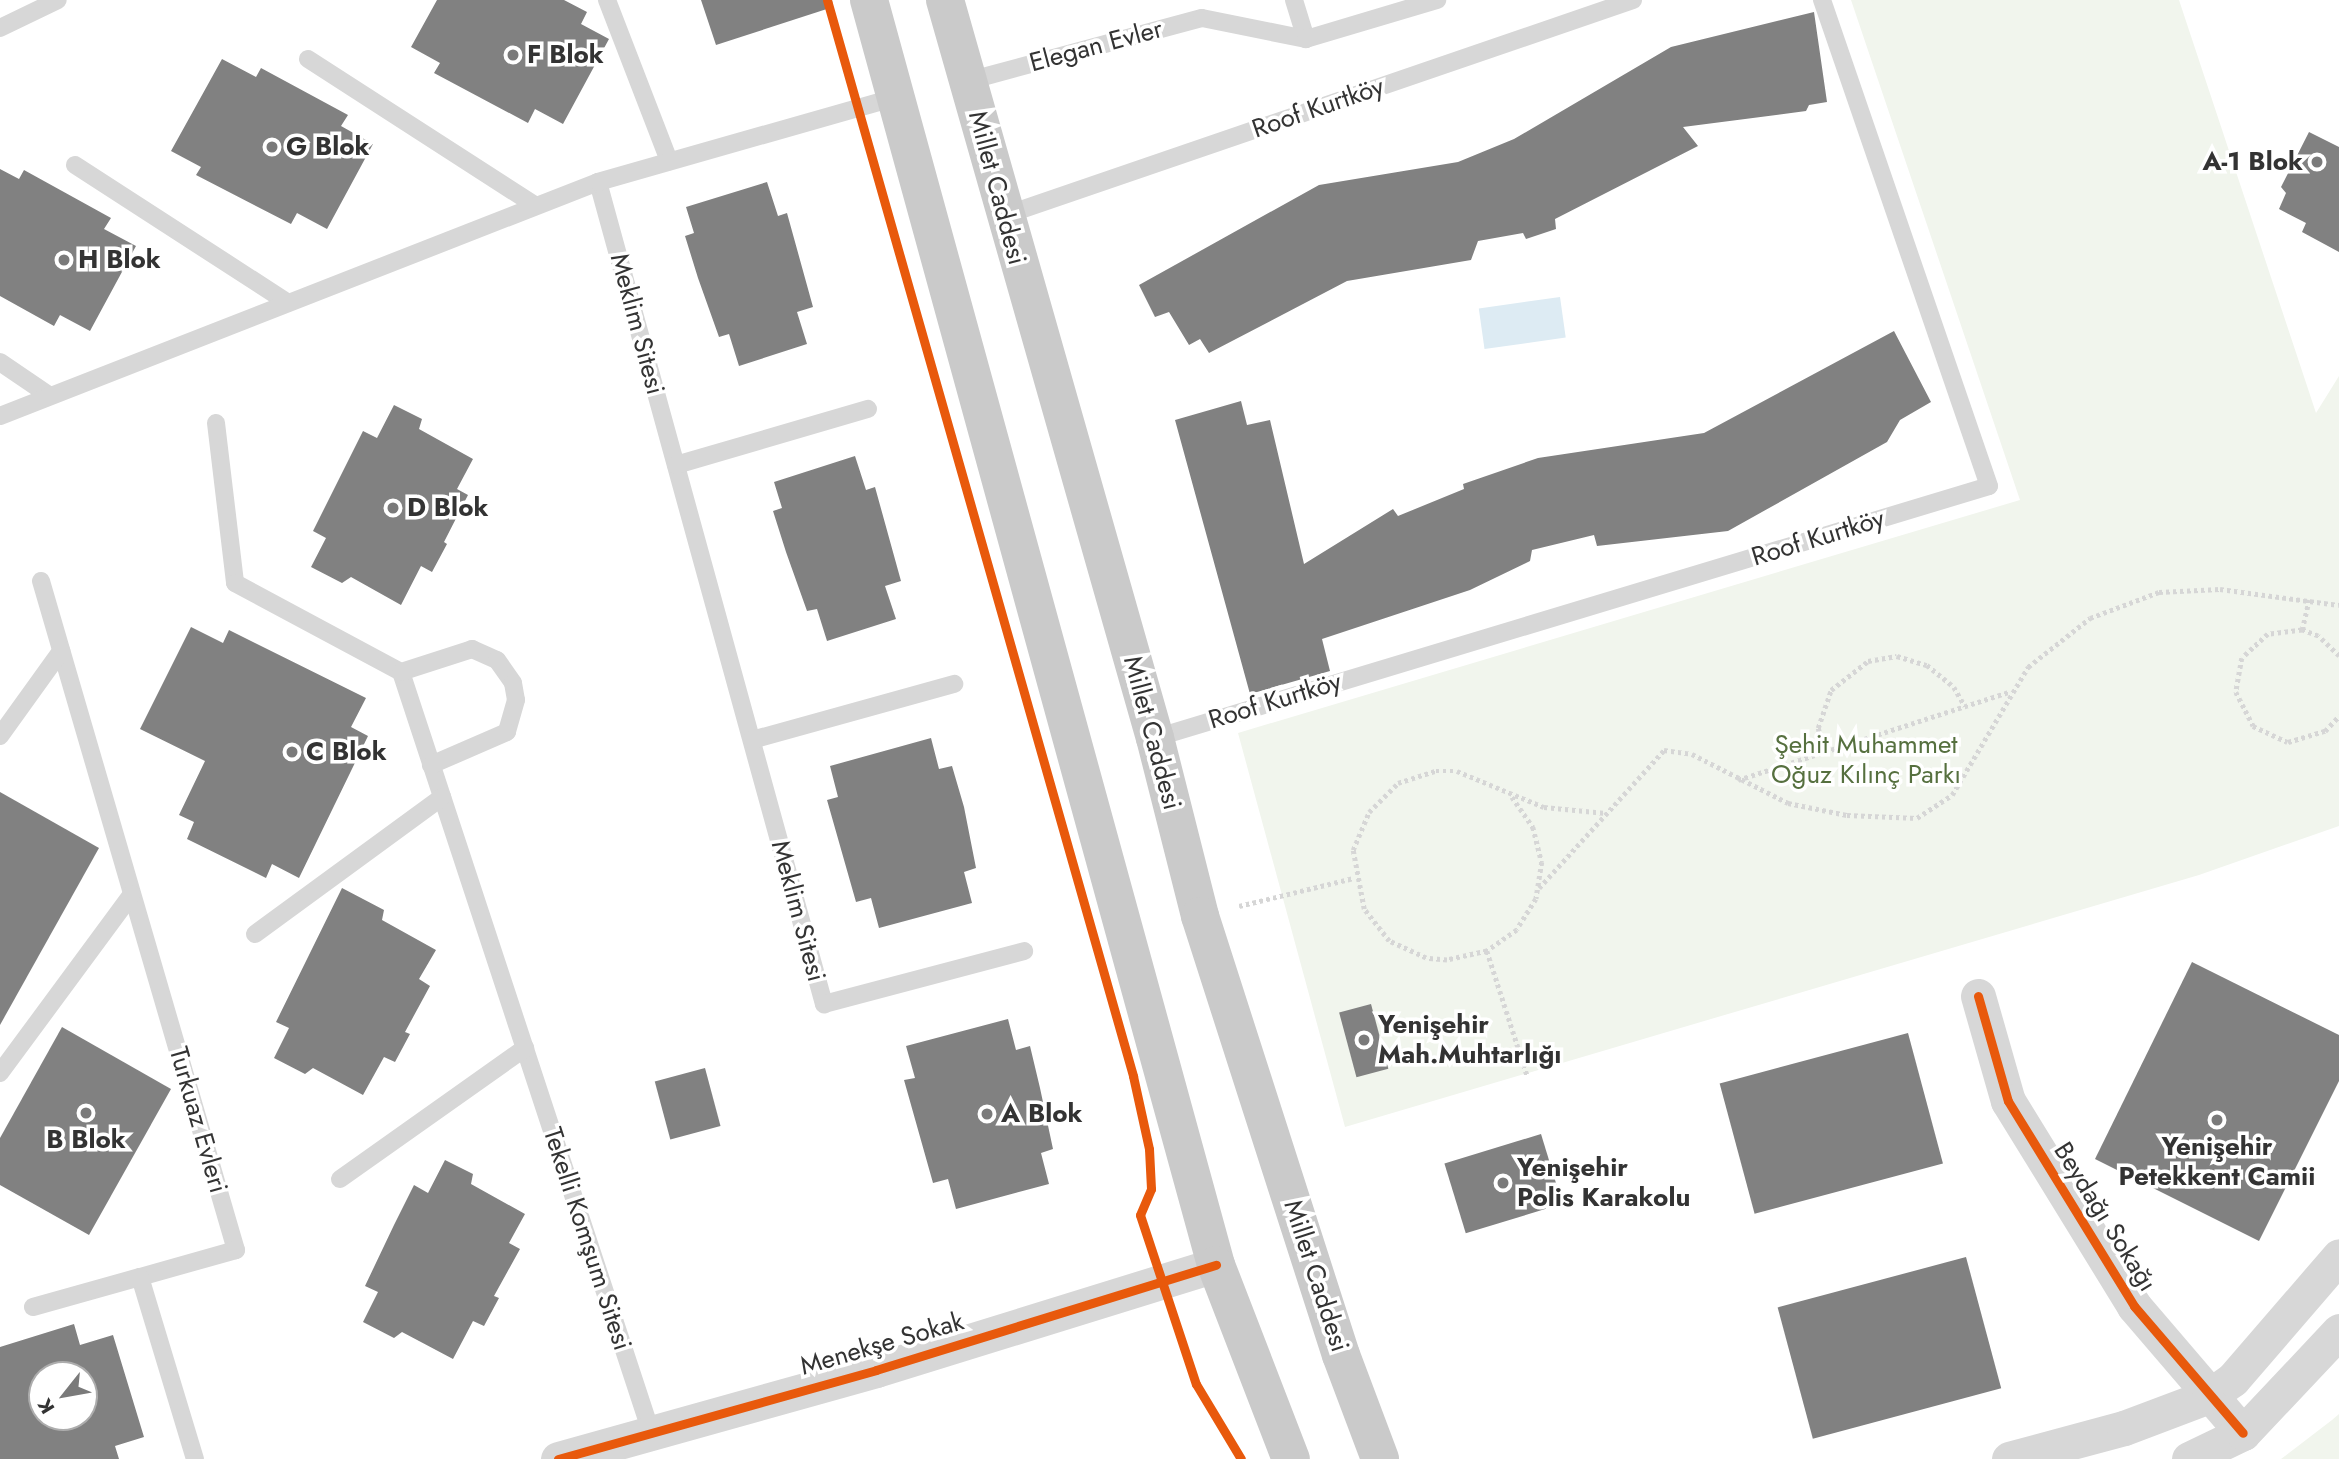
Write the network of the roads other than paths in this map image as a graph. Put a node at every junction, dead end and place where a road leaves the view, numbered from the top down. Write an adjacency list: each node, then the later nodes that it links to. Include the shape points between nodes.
1 (58, 0): 9 (lane)
2 (607, 0): 14 (lane)
3 (869, 0): 13 (main road)
4 (945, 0): 12 (main road, Millet Caddesi)
5 (1294, 0): 10 (lane)
6 (1437, 0): 10 (lane, Elegan Evler)
7 (1633, 0): 18 (lane, Roof Kurtköy)
8 (1822, 0): 31 (lane, Roof Kurtköy, via 1989,486)
9 (0, 28)
10 (1307, 39): 12 (lane, Elegan Evler, via 1202,18)
11 (308, 59): 17 (lane)
12 (968, 81): 18 (main road, Millet Caddesi)
13 (896, 97): 14 (lane); 43 (main road)
14 (669, 161): 16 (lane)
15 (75, 165): 19 (lane)
16 (598, 182): 17 (lane); 25 (lane, Meklim Sitesi)
17 (536, 206): 19 (lane)
18 (1003, 216): 31 (main road, Millet Caddesi)
19 (288, 303): 21 (lane)
20 (0, 362): 21 (lane)
21 (50, 396): 23 (lane)
22 (868, 409): 25 (lane)
23 (0, 416)
24 (216, 423): 28 (lane, via 235,583)
25 (677, 466): 32 (lane, Meklim Sitesi)
26 (41, 581): 27 (lane, Turkuaz Evleri)
27 (61, 651): 30 (lane); 35 (lane, Turkuaz Evleri)
28 (401, 672): 33 (lane, Tekelli Komşum Sitesi); 33 (lane, via 472,649 497,660 513,683 516,700 506,732)
29 (954, 684): 32 (lane)
30 (0, 736)
31 (1155, 737): 53 (main road, Millet Caddesi, via 1200,916 1341,1355)
32 (752, 740): 37 (lane, Meklim Sitesi, via 824,1004)
33 (431, 765): 34 (lane, Tekelli Komşum Sitesi)
34 (442, 797): 36 (lane); 39 (lane, Tekelli Komşum Sitesi)
35 (132, 894): 40 (lane); 44 (lane, Turkuaz Evleri, via 236,1250)
36 (255, 934)
37 (1024, 951)
38 (1978, 996): 47 (street, Beydağı Sokağı, via 2008,1101 2134,1307)
39 (524, 1048): 41 (lane); 48 (lane, Tekelli Komşum Sitesi)
40 (0, 1073)
41 (340, 1179)
42 (2339, 1256): 47 (street, via 2233,1378)
43 (1216, 1265): 48 (street, Menekşe Sokak, via 876,1370); 52 (main road)
44 (140, 1278): 45 (lane, Turkuaz Evleri); 50 (lane)
45 (33, 1307)
46 (2339, 1331): 49 (street)
47 (2209, 1395): 49 (street, Beydağı Sokağı); 54 (street, via 2123,1428)
48 (650, 1429): 51 (street, Menekşe Sokak)
49 (2244, 1433): 55 (street)
50 (195, 1459)
51 (558, 1459)
52 (1291, 1459)
53 (1380, 1459)
54 (2009, 1459)
55 (2189, 1459)

